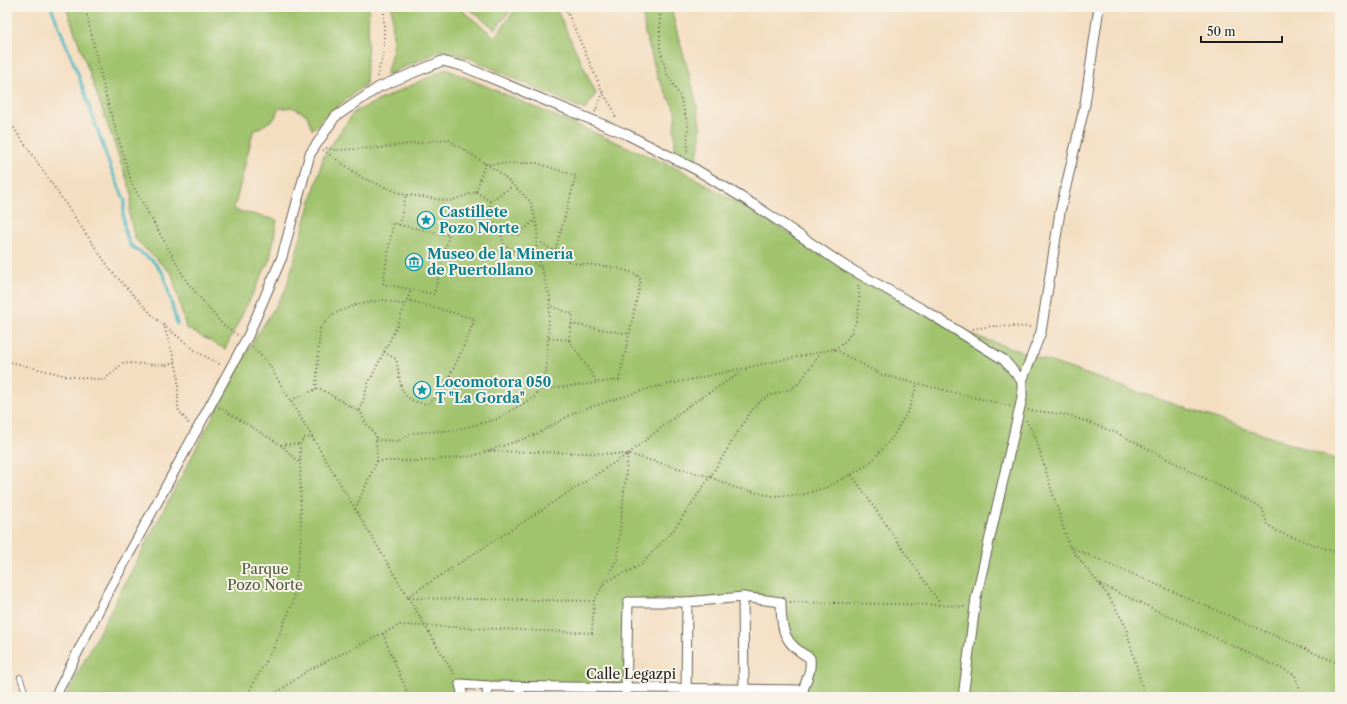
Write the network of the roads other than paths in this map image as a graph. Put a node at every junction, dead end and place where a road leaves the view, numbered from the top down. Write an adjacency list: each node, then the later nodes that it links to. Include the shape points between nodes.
1 (1099, 7): 2 (street, via 1085,104 1060,212 1042,326)
2 (1022, 381): 14 (street, via 1004,360 855,271 756,206 686,165 619,132 462,66 442,61 386,84 335,117 310,154 282,257 245,341 105,598); 19 (street, via 1020,408 975,607)
3 (743, 597): 4 (street); 11 (street); 12 (street, via 780,602 784,634 792,645 810,658 811,669)
4 (687, 602): 9 (street, via 628,602); 10 (street)
5 (20, 676): 13 (lane)
6 (488, 686): 7 (street, Calle Legazpi); 15 (street, Calle Legazpi, via 460,684); 16 (street)
7 (520, 687): 8 (street, Calle Legazpi); 17 (street)
8 (572, 687): 9 (street, Calle Legazpi); 18 (street)
9 (626, 692): 10 (street, Calle Legazpi)
10 (686, 693): 11 (street, Calle Legazpi)
11 (744, 693): 12 (street, Calle Legazpi)
12 (802, 693)
13 (27, 697)
14 (55, 697)
15 (463, 697)
16 (487, 697)
17 (520, 697)
18 (572, 697)
19 (963, 697)

